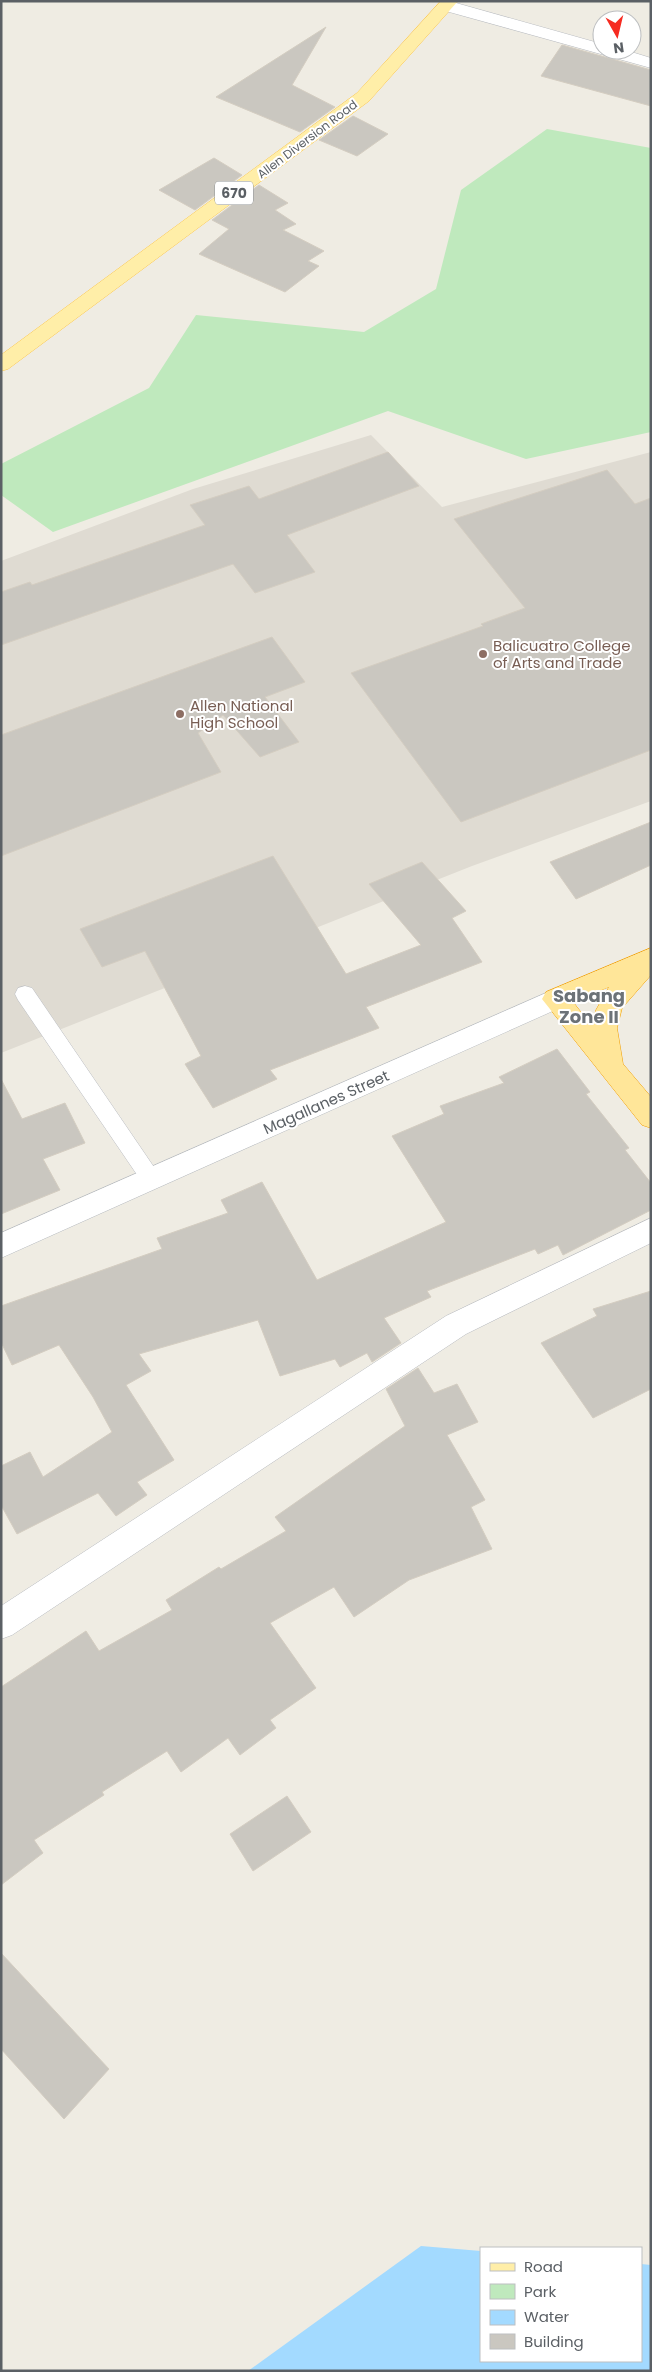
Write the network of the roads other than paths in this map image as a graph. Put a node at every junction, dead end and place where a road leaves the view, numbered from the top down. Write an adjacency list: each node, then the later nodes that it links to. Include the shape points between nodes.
1 (449, 3): 2 (street); 3 (main road, Allen Diversion Road / 670, via 363,97)
2 (592, 46)
3 (1, 365)
4 (651, 959): 6 (highway, Magallanes Street); 7 (highway, via 621,990 608,1011 604,1026)
5 (25, 994): 9 (lane)
6 (556, 999): 7 (highway); 9 (street, Magallanes Street)
7 (611, 1068): 8 (highway)
8 (651, 1117)
9 (151, 1179): 11 (street, Magallanes Street)
10 (651, 1230): 12 (street, via 456,1325)
11 (1, 1246)
12 (1, 1624)

